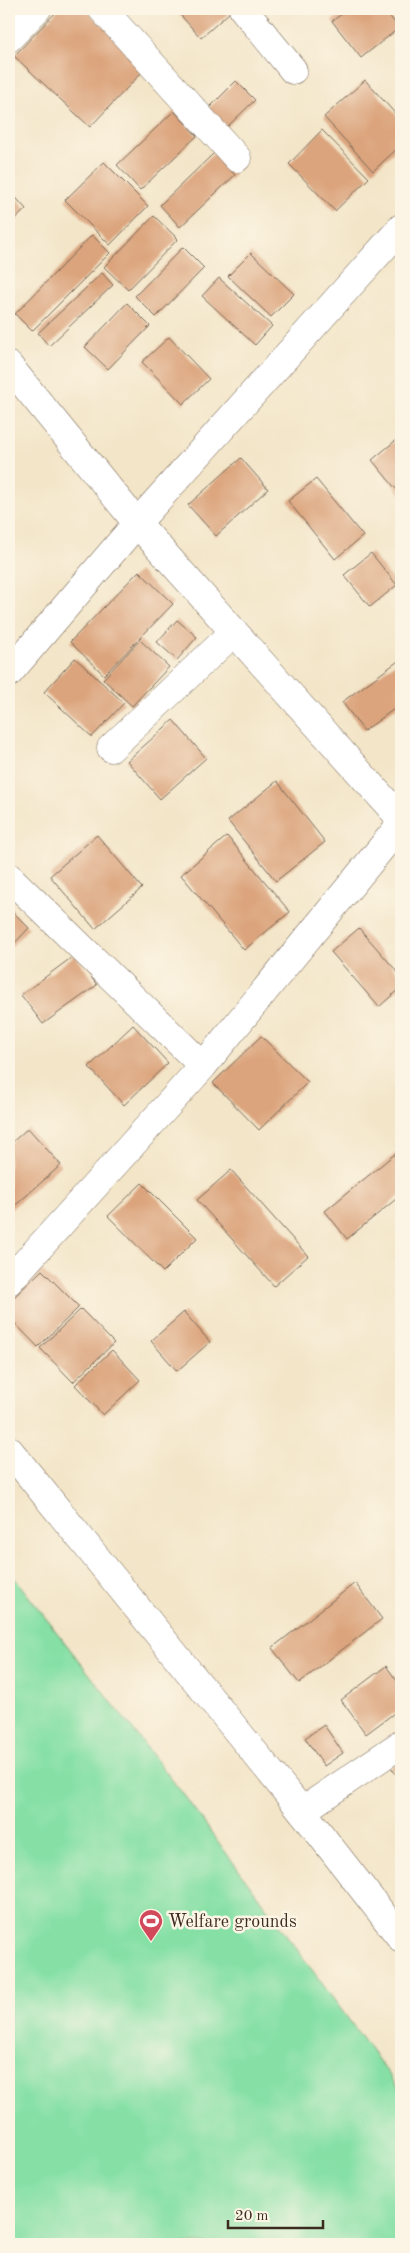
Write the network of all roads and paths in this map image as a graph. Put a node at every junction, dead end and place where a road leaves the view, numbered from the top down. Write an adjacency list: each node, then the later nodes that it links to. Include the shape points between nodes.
1 (38, 9): 4 (street)
2 (102, 9): 6 (street)
3 (243, 9): 5 (street)
4 (9, 38)
5 (293, 70)
6 (237, 158)
7 (401, 228): 9 (street)
8 (9, 366): 9 (street)
9 (137, 523): 10 (street); 11 (street)
10 (233, 633): 12 (street); 13 (street)
11 (9, 673)
12 (111, 748)
13 (401, 819)
14 (401, 824): 16 (street)
15 (9, 877): 16 (street)
16 (203, 1066): 17 (street)
17 (9, 1281)
18 (9, 1450): 20 (street)
19 (401, 1744): 20 (street)
20 (302, 1811): 21 (street)
21 (401, 1938)

